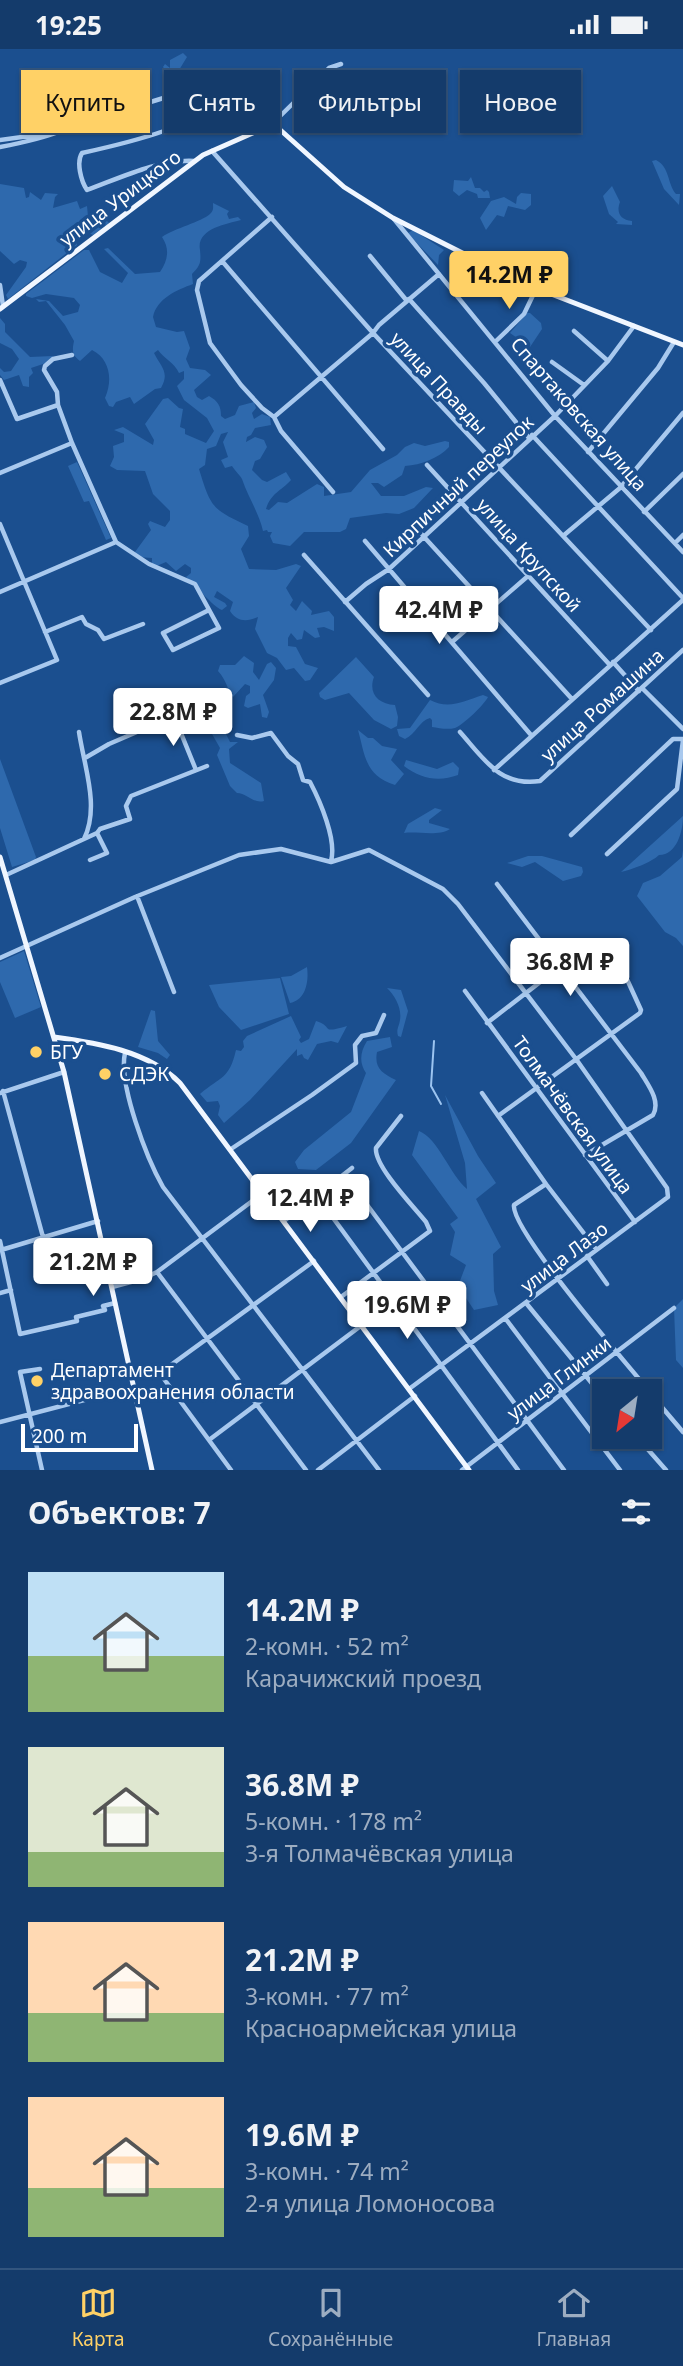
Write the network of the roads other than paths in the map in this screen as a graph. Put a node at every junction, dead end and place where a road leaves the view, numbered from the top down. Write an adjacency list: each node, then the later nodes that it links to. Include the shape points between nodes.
1 (341, 64): 2 (street, улица Урицкого, via 329,68)
2 (280, 116)
3 (164, 129): 11 (street, via 82,153 83,185 87,190 156,166)
4 (280, 130): 13 (main road, Спартаковская улица, via 344,187)
5 (46, 133): 8 (street)
6 (57, 133): 9 (street)
7 (253, 133): 10 (main road, улица Урицкого)
8 (0, 140)
9 (0, 147)
10 (212, 151): 11 (main road, улица Урицкого); 12 (street, улица Правды)
11 (194, 161): 20 (main road, улица Урицкого)
12 (272, 217): 15 (street); 23 (street, улица Правды)
13 (393, 218): 16 (street, Спартаковская улица); 18 (main road)
14 (370, 256): 19 (street)
15 (222, 261): 31 (street); 36 (street, via 199,281 197,290 207,334 241,385)
16 (439, 274): 19 (street); 24 (street, Спартаковская улица)
17 (0, 285): 20 (street)
18 (537, 289): 21 (main road); 24 (street, via 524,314)
19 (408, 300): 23 (street); 37 (street)
20 (2, 308)
21 (634, 326): 25 (main road); 28 (street, Кирпичный переулок)
22 (574, 331): 28 (street)
23 (373, 333): 31 (street); 42 (street, улица Правды)
24 (495, 342): 35 (street, Спартаковская улица)
25 (674, 342): 26 (main road); 40 (street)
26 (683, 345)
27 (72, 355): 33 (street, via 45,366)
28 (608, 361): 32 (street, Кирпичный переулок)
29 (552, 362): 32 (street)
30 (0, 380): 33 (street, via 17,419)
31 (321, 380): 36 (street); 39 (street)
32 (584, 385): 35 (street, Кирпичный переулок)
33 (58, 405): 38 (street)
34 (683, 412): 45 (street)
35 (555, 415): 37 (street, Кирпичный переулок); 40 (street, Спартаковская улица)
36 (274, 417): 46 (street)
37 (530, 437): 42 (street, Кирпичный переулок); 48 (street)
38 (72, 443): 43 (street); 56 (street)
39 (383, 449)
40 (588, 452): 45 (street, Спартаковская улица)
41 (427, 465): 47 (street, улица Крупской)
42 (498, 467): 47 (street, Кирпичный переулок); 54 (street, улица Правды)
43 (0, 473)
44 (683, 474): 49 (street)
45 (620, 488): 48 (street); 49 (street, Спартаковская улица)
46 (333, 492)
47 (462, 502): 53 (street, Кирпичный переулок); 61 (street, улица Крупской)
48 (596, 507): 54 (street); 64 (street)
49 (644, 512): 57 (street, Спартаковская улица)
50 (0, 524): 62 (street)
51 (415, 527): 53 (street)
52 (683, 535): 57 (street)
53 (425, 536): 60 (street, Кирпичный переулок); 66 (street)
54 (563, 536): 69 (street, улица Правды)
55 (365, 541): 60 (street)
56 (116, 542): 62 (street); 67 (street, via 149,564 195,584)
57 (675, 543): 58 (street, Спартаковская улица)
58 (683, 552)
59 (304, 555): 65 (street)
60 (389, 569): 65 (street, Кирпичный переулок); 73 (street)
61 (528, 576): 66 (street); 75 (street, улица Крупской)
62 (24, 582): 63 (street); 70 (street)
63 (0, 592)
64 (683, 599): 69 (street)
65 (345, 602): 71 (street)
66 (490, 609): 73 (street); 79 (street)
67 (209, 610): 67 (street, via 219,628 173,650 163,633)
68 (143, 624): 70 (street, via 104,639 82,617)
69 (650, 630): 75 (street)
70 (45, 632): 76 (street, via 57,660)
71 (374, 634): 72 (street); 78 (street)
72 (369, 639)
73 (452, 642): 83 (street)
74 (683, 650): 77 (street, улица Ромашина)
75 (611, 663): 77 (street, улица Крупской); 79 (street)
76 (0, 683)
77 (641, 689): 80 (street, улица Крупской); 89 (street, улица Ромашина, via 540,781 508,779)
78 (428, 695)
79 (572, 699): 83 (street)
80 (683, 729)
81 (79, 732): 86 (street)
82 (460, 732): 89 (street)
83 (531, 735): 89 (street)
84 (237, 736): 96 (street, via 271,733 298,764 329,830)
85 (683, 739): 91 (street, via 673,740); 93 (street, via 677,789)
86 (85, 758): 88 (street, via 174,716); 92 (street, via 92,818)
87 (207, 766): 88 (street)
88 (196, 770): 90 (street, via 131,796 126,806 130,819)
89 (494, 770)
90 (97, 833): 92 (street); 95 (street, via 107,853)
91 (571, 835)
92 (83, 839): 97 (street)
93 (607, 854)
94 (0, 857): 97 (main road)
95 (90, 860)
96 (331, 862): 99 (street, via 281,849 239,855); 105 (street, via 369,851 443,889)
97 (6, 875): 100 (main road)
98 (498, 884): 102 (street)
99 (137, 896): 100 (street); 104 (street)
100 (27, 945): 101 (street); 109 (main road)
101 (0, 958)
102 (561, 966): 105 (street); 108 (street); 108 (street, via 601,941 625,975 641,1010)
103 (465, 991): 107 (street, Толмачёвская улица)
104 (174, 992)
105 (524, 993): 107 (street); 111 (street)
106 (384, 1015): 119 (street, via 376,1033 362,1036 355,1045 356,1063)
107 (487, 1023): 113 (street, Толмачёвская улица)
108 (611, 1033): 111 (street); 118 (street, via 650,1088 656,1109)
109 (54, 1037): 110 (main road); 112 (main road)
110 (125, 1053): 119 (main road, via 155,1062 169,1072); 130 (street, via 135,1118 150,1165)
111 (576, 1059): 113 (street); 118 (street)
112 (64, 1072): 114 (street); 126 (main road)
113 (537, 1089): 117 (street); 120 (street, Толмачёвская улица)
114 (1, 1092): 129 (street)
115 (482, 1093): 117 (street)
116 (401, 1116): 134 (street, via 376,1154 430,1231)
117 (498, 1116): 122 (street)
118 (627, 1130): 120 (street); 128 (street, улица Лазо, via 667,1188 668,1197)
119 (231, 1149): 123 (main road)
120 (585, 1155): 128 (street, Толмачёвская улица)
121 (352, 1168): 124 (street)
122 (546, 1184): 133 (street); 139 (street, via 513,1210)
123 (263, 1193): 127 (main road); 130 (street)
124 (317, 1196): 127 (street); 138 (street)
125 (362, 1198): 134 (street)
126 (98, 1221): 129 (street); 141 (main road)
127 (284, 1221): 136 (main road)
128 (635, 1222): 133 (street, улица Лазо)
129 (43, 1237): 132 (street)
130 (202, 1238): 137 (street); 147 (street)
131 (0, 1241): 132 (street)
132 (1, 1249): 142 (street)
133 (596, 1249): 135 (street, улица Лазо)
134 (401, 1253): 138 (street); 152 (street)
135 (587, 1256): 139 (street, улица Лазо); 140 (street)
136 (314, 1261): 144 (main road); 147 (street)
137 (156, 1272): 141 (street); 151 (street)
138 (374, 1273): 144 (street); 154 (street)
139 (558, 1278): 146 (street, улица Лазо); 153 (street)
140 (607, 1285)
141 (112, 1287): 145 (main road)
142 (12, 1290): 143 (street); 145 (street, via 20,1334 77,1321 76,1317)
143 (0, 1293)
144 (341, 1297): 150 (main road)
145 (116, 1303): 160 (main road)
146 (526, 1303): 149 (street, улица Лазо); 157 (street)
147 (254, 1304): 151 (street); 155 (street)
148 (674, 1308): 153 (street, улица Глинки)
149 (505, 1318): 152 (street, улица Лазо); 162 (street)
150 (362, 1325): 155 (street); 161 (main road)
151 (206, 1338): 164 (street); 170 (street, via 164,1370 164,1379)
152 (470, 1343): 154 (street, улица Лазо); 167 (street)
153 (617, 1352): 157 (street, улица Глинки); 158 (street)
154 (440, 1365): 161 (street, улица Лазо); 172 (street)
155 (303, 1369): 164 (street); 171 (street)
156 (40, 1370): 166 (street, via 20,1373)
157 (584, 1375): 159 (street); 162 (street, улица Глинки)
158 (639, 1379)
159 (592, 1384)
160 (134, 1387): 166 (street); 176 (main road)
161 (409, 1389): 163 (main road)
162 (562, 1392): 167 (street, улица Глинки); 183 (street)
163 (415, 1397): 171 (street); 174 (main road)
164 (256, 1405): 170 (street); 178 (street)
165 (662, 1407): 169 (street)
166 (30, 1414): 168 (street); 175 (street)
167 (527, 1419): 172 (street, улица Глинки); 182 (street)
168 (0, 1422)
169 (683, 1432)
170 (209, 1440): 177 (street)
171 (357, 1440): 179 (street); 180 (street)
172 (496, 1443): 174 (street, улица Глинки); 181 (street)
173 (648, 1449): 184 (street)
174 (466, 1469)
175 (42, 1470)
176 (152, 1470)
177 (231, 1470)
178 (306, 1470)
179 (318, 1470)
180 (379, 1470)
181 (518, 1470)
182 (564, 1470)
183 (620, 1470)
184 (666, 1470)

